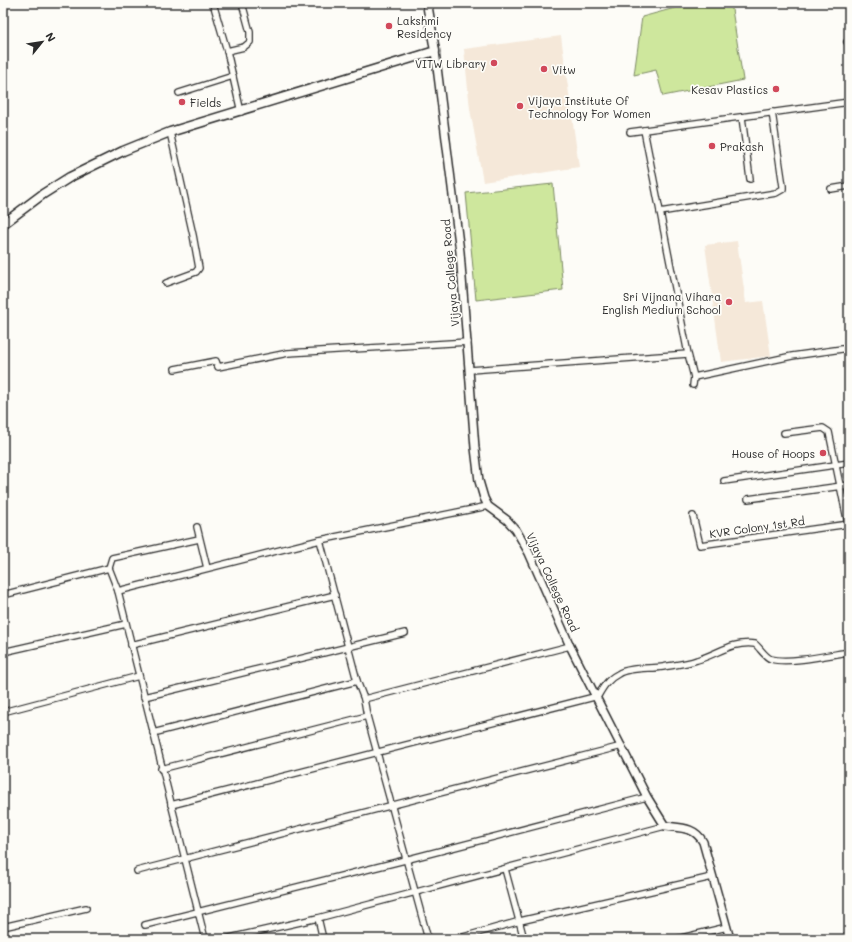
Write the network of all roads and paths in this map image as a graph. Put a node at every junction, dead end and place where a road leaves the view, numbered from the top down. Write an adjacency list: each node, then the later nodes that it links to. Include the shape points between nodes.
1 (213, 3): 5 (street)
2 (242, 3): 5 (street, via 250,32 250,42 244,47)
3 (427, 3): 4 (main road)
4 (435, 51): 9 (main road); 21 (street, Vijaya College Road, via 460,252)
5 (227, 52): 6 (street)
6 (233, 76): 7 (street); 9 (street)
7 (180, 93)
8 (849, 102): 10 (street)
9 (240, 112): 13 (main road)
10 (772, 112): 11 (street); 18 (street, via 783,186 781,190 750,199)
11 (742, 117): 12 (street); 15 (street)
12 (644, 130): 14 (street); 18 (street)
13 (170, 132): 19 (main road, via 122,151 70,177); 20 (street, via 199,268 196,272)
14 (630, 132)
15 (750, 180)
16 (849, 186): 17 (street)
17 (831, 189)
18 (660, 212): 23 (street)
19 (3, 224)
20 (166, 283)
21 (468, 342): 24 (street, via 288,353 218,367 216,361); 25 (street, Vijaya College Road)
22 (849, 348): 26 (street, via 792,356)
23 (688, 354): 25 (street); 26 (street)
24 (175, 369)
25 (470, 370): 35 (street, Vijaya College Road, via 479,481)
26 (694, 377): 27 (street)
27 (693, 385)
28 (784, 433): 30 (street, via 827,429)
29 (849, 463): 30 (street)
30 (836, 464): 31 (street); 33 (street)
31 (724, 481)
32 (849, 485): 33 (street)
33 (841, 486): 34 (street); 37 (street)
34 (748, 499)
35 (488, 506): 40 (street); 50 (street, Vijaya College Road, via 507,520 523,542)
36 (693, 516): 37 (street, KVR Colony 1st Rd, via 700,546)
37 (849, 524)
38 (197, 527): 39 (street)
39 (199, 539): 41 (street, via 112,558); 42 (street)
40 (320, 540): 42 (street); 45 (street)
41 (109, 568): 43 (street); 44 (street)
42 (207, 568): 43 (street)
43 (118, 591): 46 (street)
44 (3, 595)
45 (335, 595): 48 (street); 49 (street)
46 (126, 624): 48 (street); 51 (street)
47 (405, 633): 49 (street)
48 (131, 645): 53 (street)
49 (348, 646): 54 (street); 56 (street)
50 (570, 646): 55 (street, Vijaya College Road); 57 (street)
51 (3, 652)
52 (849, 652): 55 (street, via 796,660 771,659 755,644 744,642 697,660 644,670 628,670 605,684)
53 (139, 676): 56 (street); 58 (street)
54 (357, 681): 57 (street); 60 (street)
55 (598, 696): 61 (street, Vijaya College Road); 62 (street)
56 (144, 697): 60 (street)
57 (364, 699): 59 (street)
58 (3, 712)
59 (367, 716): 62 (street); 63 (street)
60 (153, 733): 63 (street)
61 (622, 746): 64 (street, Vijaya College Road); 66 (street)
62 (377, 752): 65 (street); 66 (street)
63 (161, 769): 65 (street)
64 (647, 797): 67 (street, Vijaya College Road); 69 (street)
65 (171, 805): 68 (street)
66 (391, 805): 68 (street); 69 (street)
67 (665, 826): 70 (street); 72 (street, via 692,830 699,834)
68 (184, 859): 71 (street); 75 (street)
69 (405, 860): 73 (street); 75 (street)
70 (504, 869): 73 (street); 77 (street)
71 (136, 871)
72 (712, 877): 77 (street); 80 (street)
73 (415, 892): 76 (street); 84 (street)
74 (86, 908): 79 (street)
75 (198, 912): 78 (street); 81 (street)
76 (318, 918): 82 (street); 83 (street)
77 (520, 921): 85 (street); 86 (street)
78 (145, 925)
79 (3, 927)
80 (726, 927): 87 (street); 88 (street)
81 (205, 939)
82 (225, 939)
83 (323, 939)
84 (428, 939)
85 (456, 939)
86 (524, 939)
87 (678, 939)
88 (730, 939)

